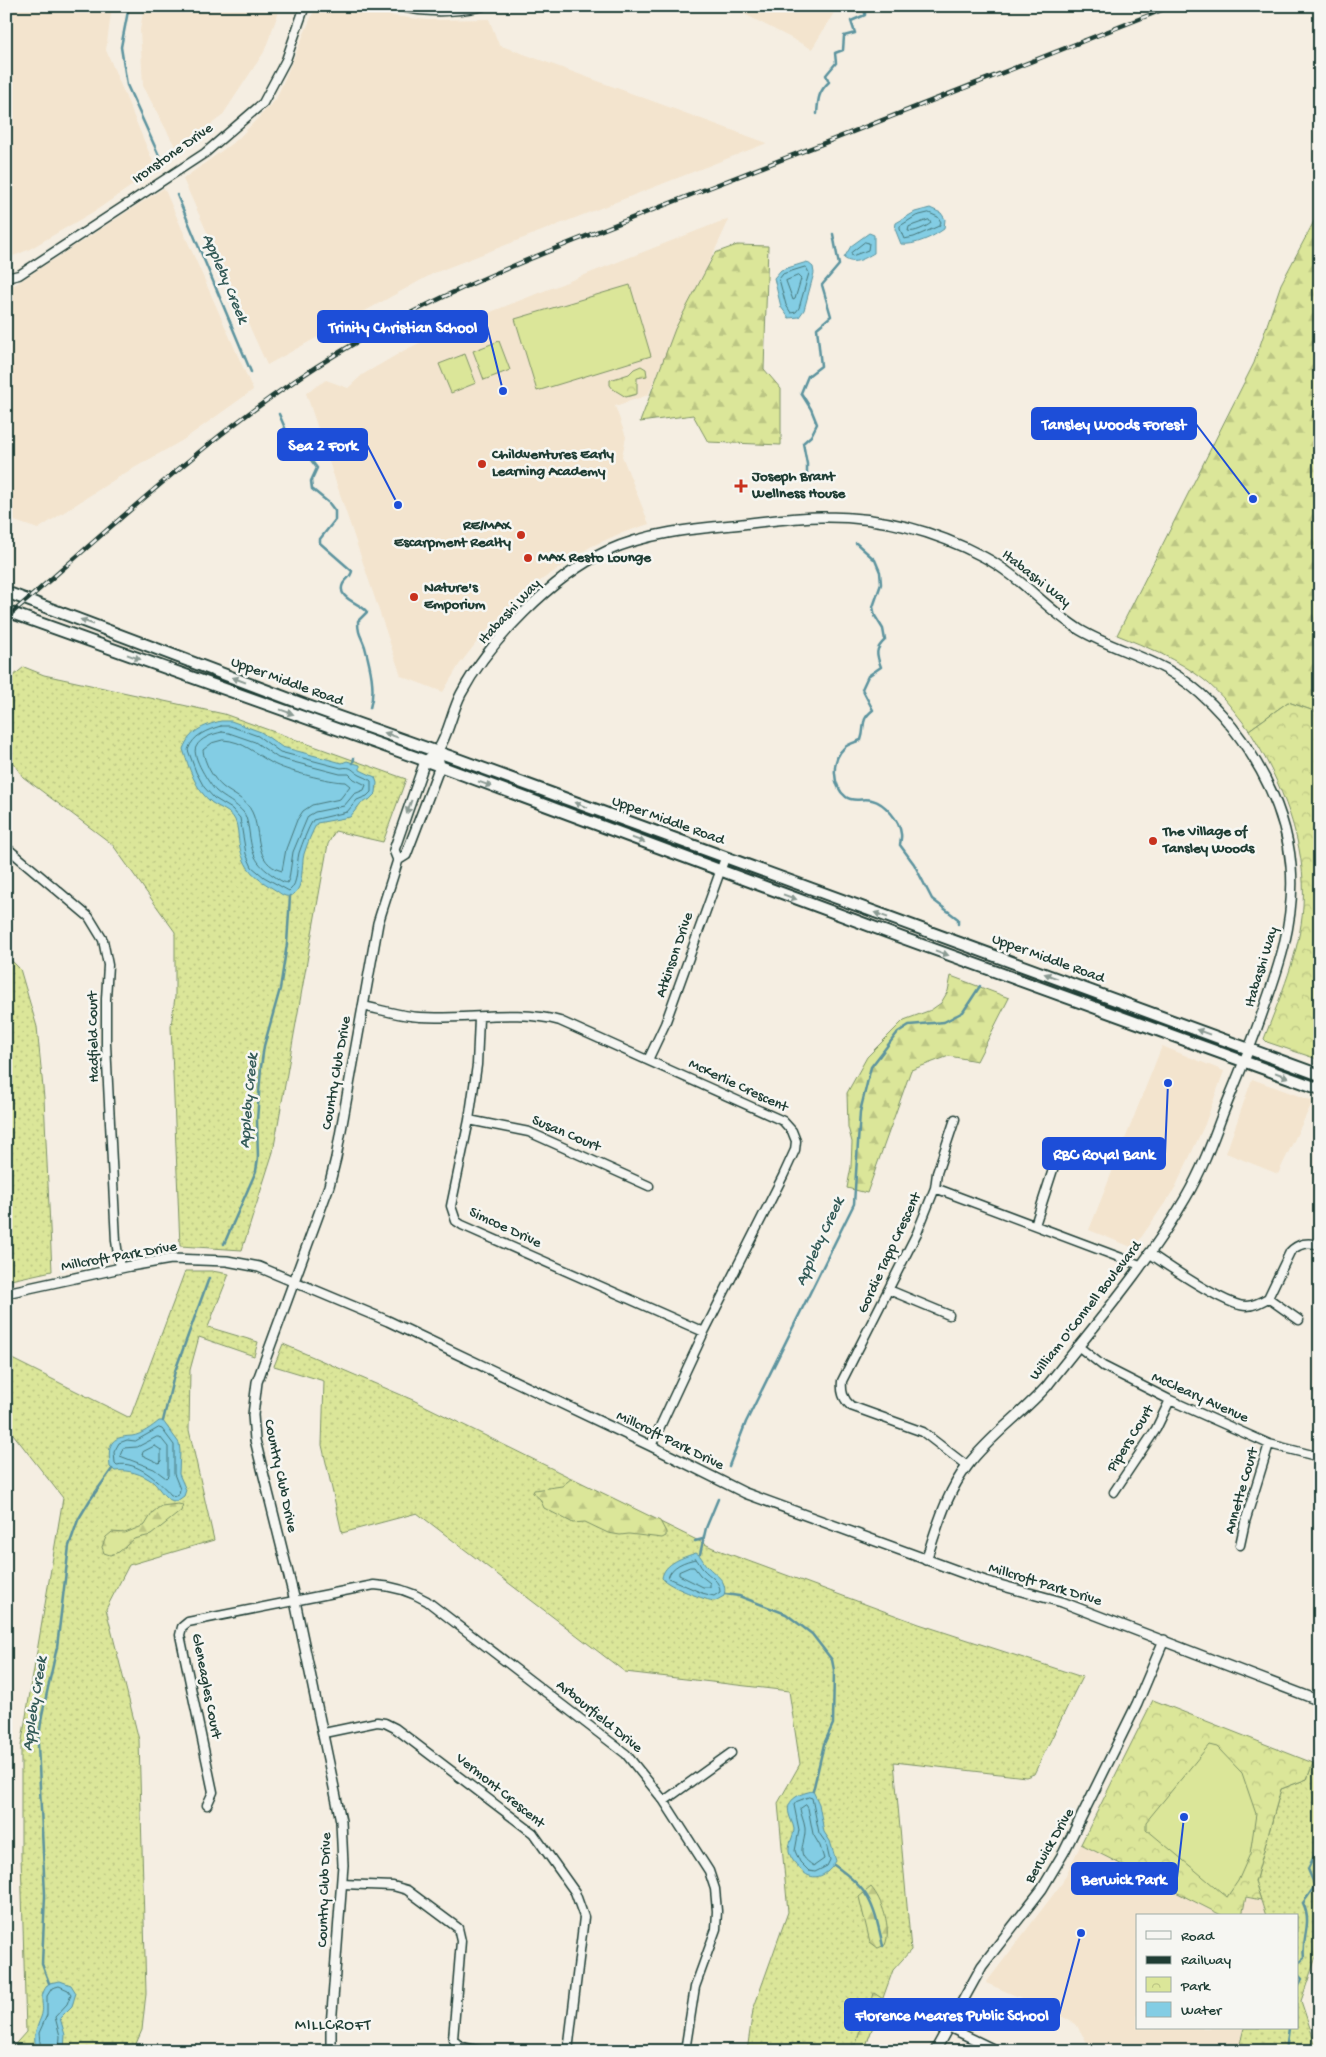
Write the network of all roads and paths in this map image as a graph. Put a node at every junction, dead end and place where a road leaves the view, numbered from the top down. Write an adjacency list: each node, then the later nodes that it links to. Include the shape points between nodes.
1 (305, 6): 4 (street, Ironstone Drive, via 286,60 263,103 205,153 19,275)
2 (399, 6): 3 (street, via 420,11 458,11)
3 (482, 6)
4 (6, 278)
5 (6, 592): 7 (main road, Upper Middle Road, one-way to 5)
6 (6, 611): 8 (main road, Upper Middle Road, one-way to 8)
7 (437, 752): 8 (street); 9 (street); 13 (main road, Upper Middle Road, one-way to 7); 18 (street, Itabashi Way, via 465,687 497,644 548,590 608,551 639,539 672,532 824,516 877,520 940,536 999,566 1078,629 1148,660 1188,683 1221,713 1242,740 1266,782 1282,823 1291,864 1292,887 1290,923 1284,950)
8 (425, 761): 9 (main road, Upper Middle Road); 10 (street, Country Club Drive, one-way to 10)
9 (440, 766): 11 (street, Country Club Drive); 15 (main road, Upper Middle Road, one-way to 15)
10 (403, 823): 11 (street); 14 (street, Country Club Drive, via 394,850)
11 (416, 828): 14 (street, Country Club Drive, via 406,855)
12 (6, 847): 32 (street, Hadfield Court, via 89,917 103,940 108,966 106,1044)
13 (725, 858): 15 (street, Atkinson Drive); 18 (main road, Upper Middle Road, one-way to 13)
14 (398, 860): 16 (street, Country Club Drive, via 378,923)
15 (721, 871): 19 (street, Atkinson Drive, via 666,1024); 20 (main road, Upper Middle Road, one-way to 20)
16 (363, 1006): 17 (street, McKerlie Crescent, via 419,1017); 33 (street, Country Club Drive, via 332,1173)
17 (479, 1018): 19 (street, McKerlie Crescent, via 520,1016 552,1019); 24 (street, Simcoe Drive)
18 (1249, 1049): 20 (street, Itabashi Way); 21 (main road, Upper Middle Road)
19 (648, 1060): 39 (street, McKerlie Crescent, via 783,1121 792,1130 796,1141 783,1176)
20 (1245, 1061): 22 (main road, Upper Middle Road, one-way to 22); 30 (street, William O'Connell Boulevard, via 1199,1173)
21 (1320, 1075)
22 (1320, 1089)
23 (955, 1119): 27 (street)
24 (469, 1120): 26 (street, Susan Court, via 529,1132); 39 (street, Simcoe Drive, via 452,1199 452,1213 456,1221)
25 (1058, 1154): 28 (street)
26 (648, 1186)
27 (935, 1188): 28 (street, Gordie Tapp Crescent); 34 (street, Gordie Tapp Crescent)
28 (1035, 1225): 31 (street, Gordie Tapp Crescent)
29 (1320, 1245): 36 (street, via 1301,1244 1290,1252)
30 (1149, 1254): 31 (street, William O'Connell Boulevard); 36 (street, via 1229,1302 1248,1306)
31 (1140, 1265): 40 (street, William O'Connell Boulevard)
32 (120, 1268): 33 (street, Millcroft Park Drive, via 172,1259 208,1259 243,1263); 35 (street, Millcroft Park Drive)
33 (295, 1281): 43 (street, Millcroft Park Drive, via 388,1321); 49 (street, Country Club Drive, via 259,1373 253,1421)
34 (889, 1290): 37 (street); 45 (street, Gordie Tapp Crescent, via 842,1381 842,1395 851,1406 922,1432)
35 (6, 1294)
36 (1268, 1298): 38 (street)
37 (949, 1315)
38 (1299, 1320)
39 (704, 1332): 43 (street, McKerlie Crescent)
40 (1078, 1346): 41 (street, McCleary Avenue, via 1103,1366); 45 (street, William O'Connell Boulevard, via 1033,1402)
41 (1170, 1400): 42 (street, McCleary Avenue); 46 (street, Pipers Court, via 1156,1429)
42 (1269, 1444): 44 (street, McCleary Avenue); 47 (street, Annette Court)
43 (651, 1446): 48 (street, Millcroft Park Drive, via 745,1493)
44 (1320, 1457)
45 (967, 1466): 48 (street, William O'Connell Boulevard, via 950,1492)
46 (1114, 1492)
47 (1240, 1545)
48 (926, 1560): 50 (street, Millcroft Park Drive, via 985,1581 1062,1602)
49 (295, 1601): 52 (street, Country Club Drive); 54 (street, Arbourfield Drive, via 374,1586 394,1587 415,1594 530,1678 626,1754); 55 (street, Gleneagles Court, via 188,1622 182,1627 180,1635 212,1792)
50 (1164, 1640): 51 (street, Millcroft Park Drive); 57 (street, Berwick Drive, via 1137,1704 1064,1852 1042,1888 982,1966)
51 (1320, 1701)
52 (324, 1733): 56 (street, Country Club Drive, via 341,1821); 60 (street, Vermont Crescent, via 369,1723 385,1723 538,1838 575,1892 584,1918)
53 (731, 1753): 54 (street)
54 (664, 1801): 61 (street, Arbourfield Drive, via 709,1871 717,1911 716,1929 695,1987)
55 (207, 1805)
56 (342, 1884): 58 (street, Country Club Drive); 59 (street, via 393,1886 407,1890 458,1928 461,1941 453,2040 456,2044)
57 (948, 2027): 62 (street, Berwick Drive); 63 (street)
58 (331, 2051)
59 (483, 2051)
60 (568, 2051)
61 (685, 2051)
62 (935, 2051)
63 (998, 2051)

